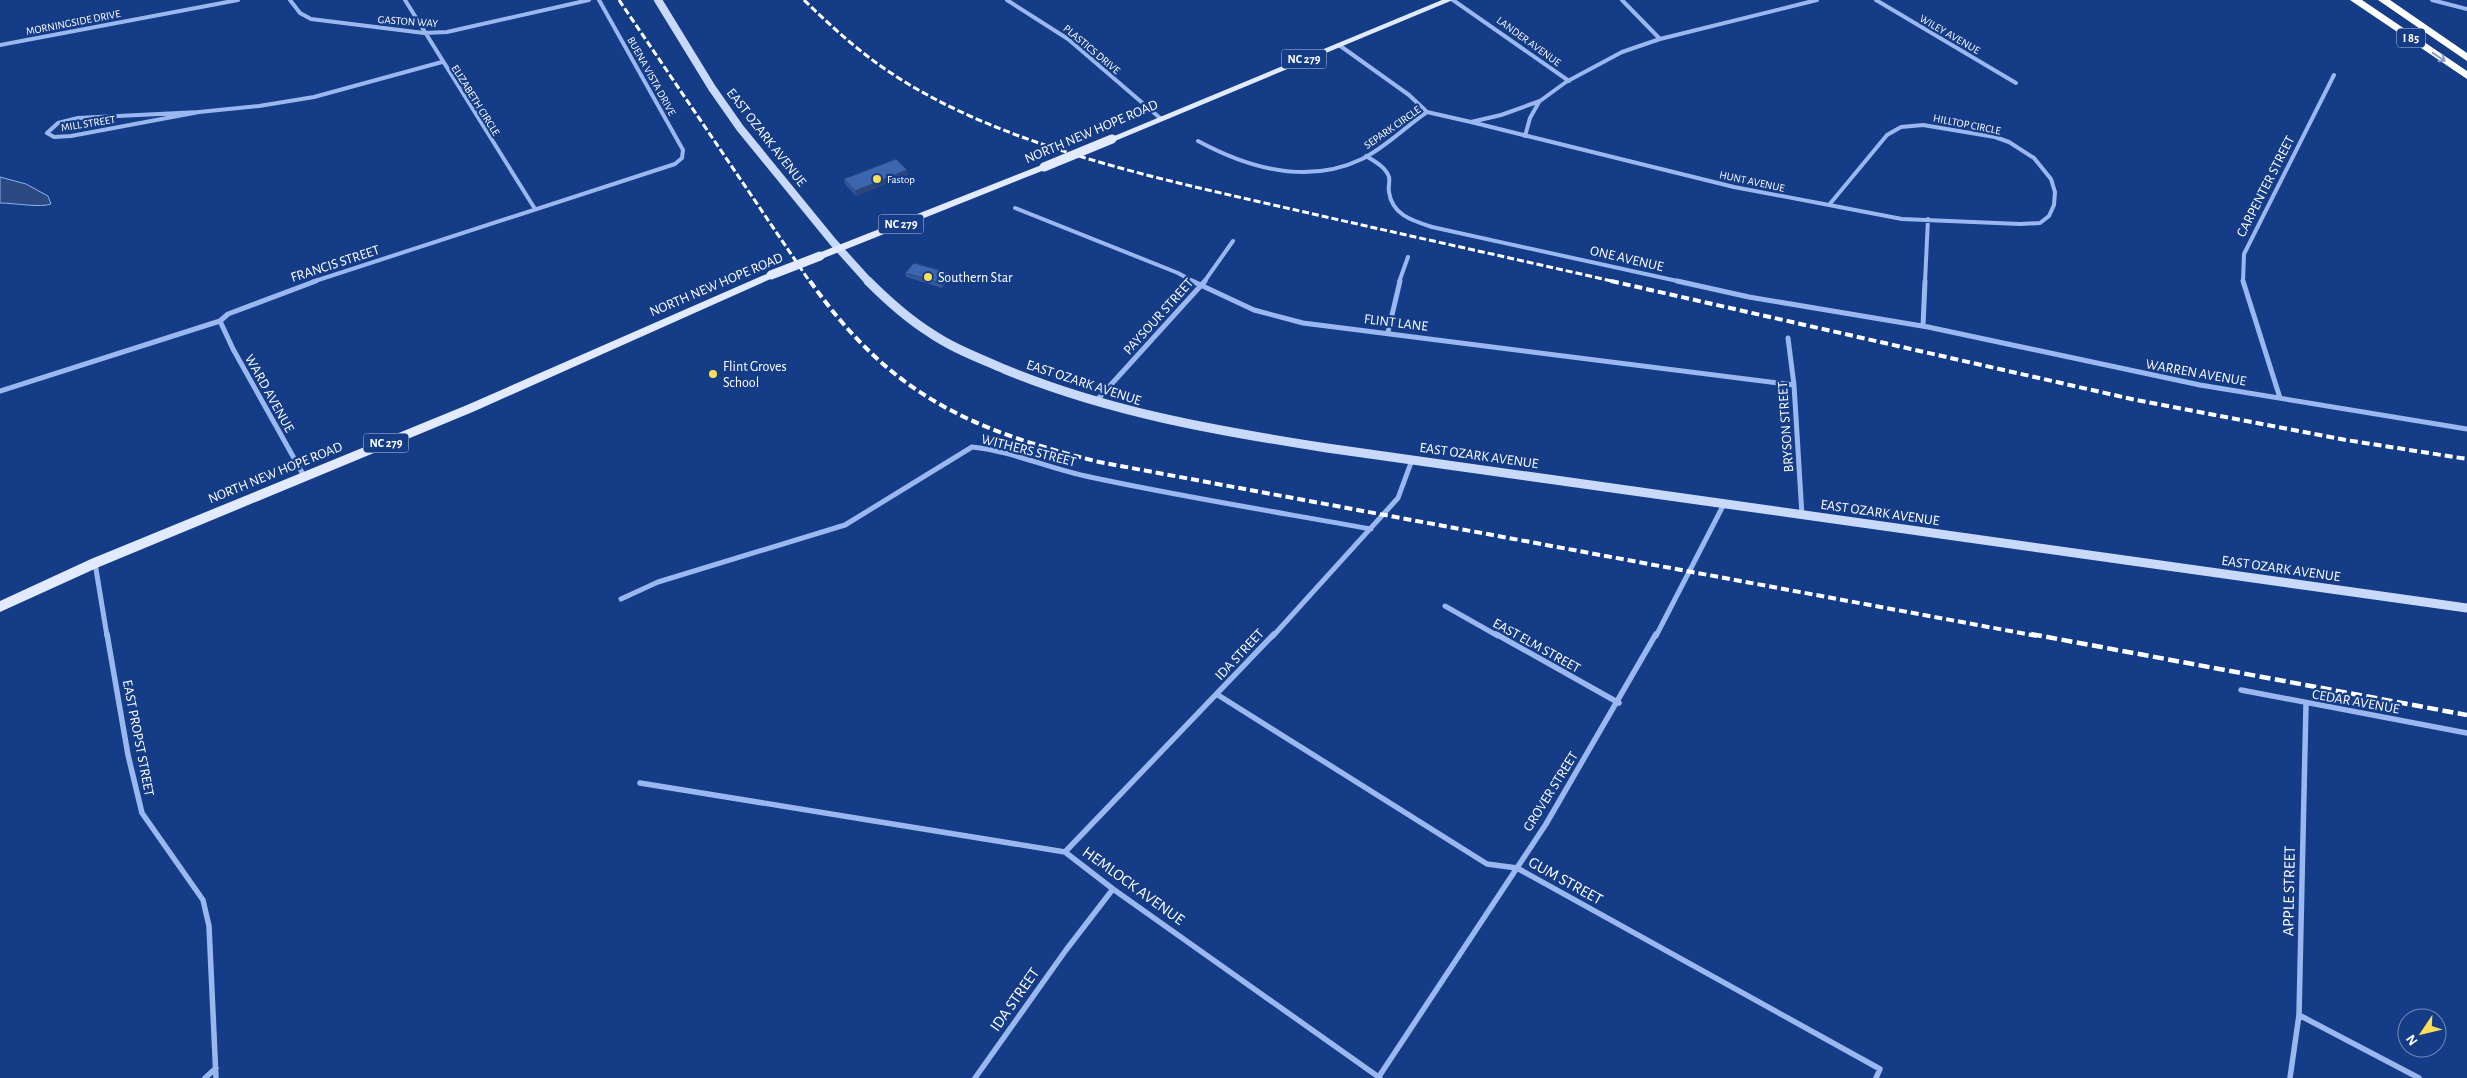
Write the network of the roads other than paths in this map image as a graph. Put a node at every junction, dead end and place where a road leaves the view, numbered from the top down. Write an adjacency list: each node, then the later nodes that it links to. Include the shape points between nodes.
1 (238, 0): 18 (street, MORNINGSIDE DRIVE)
2 (290, 0): 16 (street, GASTON WAY, via 311,19)
3 (405, 0): 16 (street, ELIZABETH CIRCLE)
4 (589, 0): 16 (street, GASTON WAY, via 463,29)
5 (599, 0): 34 (street, BUENA VISTA DRIVE, via 684,150)
6 (658, 0): 40 (main road, EAST OZARK AVENUE, via 730,115)
7 (1007, 0): 29 (street, PLASTICS DRIVE, via 1069,39)
8 (1451, 0): 19 (main road, NORTH NEW HOPE ROAD / NC 279); 24 (street, LANDER AVENUE)
9 (1622, 0): 17 (street)
10 (1817, 0): 17 (street, SEPARK CIRCLE)
11 (1876, 0): 25 (street, WILEY AVENUE)
12 (2355, 0): 23 (highway, I 85, one-way to 23)
13 (2383, 0): 20 (highway, I 85)
14 (2432, 0): 15 (street)
15 (2467, 9)
16 (424, 33): 21 (street, ELIZABETH CIRCLE, via 429,36)
17 (1660, 39): 24 (street, SEPARK CIRCLE, via 1622,52)
18 (0, 45)
19 (1339, 45): 28 (street, via 1410,95); 29 (main road, NORTH NEW HOPE ROAD / NC 279)
20 (2467, 58)
21 (442, 62): 27 (street, MILL STREET, via 314,97); 37 (street, ELIZABETH CIRCLE)
22 (2334, 75): 49 (street, CARPENTER STREET, via 2244,254 2243,281)
23 (2467, 76)
24 (1569, 81): 26 (street, SEPARK CIRCLE)
25 (2016, 83)
26 (1540, 101): 30 (street, SEPARK CIRCLE); 31 (street, SEPARK CIRCLE)
27 (199, 112): 27 (street, MILL STREET, via 78,118 58,123 47,133 54,137 71,136)
28 (1427, 112): 30 (street, SEPARK CIRCLE); 33 (street, SEPARK CIRCLE)
29 (1160, 118): 40 (main road, NORTH NEW HOPE ROAD / NC 279, bridge)
30 (1471, 122): 31 (street, HUNT AVENUE)
31 (1525, 136): 35 (street, HUNT AVENUE, via 1734,187)
32 (1198, 141): 33 (street, SEPARK CIRCLE, via 1233,160 1281,170 1326,169)
33 (1366, 156): 44 (street, ONE AVENUE, via 1390,179 1388,191 1396,211 1415,222 1749,297)
34 (680, 161): 37 (street, FRANCIS STREET)
35 (1829, 205): 38 (street, HUNT AVENUE, via 1902,219); 38 (street, HILLTOP CIRCLE, via 1887,135 1901,126 1923,125 1995,137 2034,158 2051,179 2054,205 2049,216 2040,223)
36 (1015, 208): 42 (street, FLINT LANE, via 1178,273)
37 (535, 209): 43 (street, FRANCIS STREET, via 271,296 228,314)
38 (1928, 219): 44 (street)
39 (1233, 241): 42 (street, PAYSOUR STREET)
40 (838, 248): 50 (main road, EAST OZARK AVENUE, via 891,303 930,333 1006,370); 53 (main road, NORTH NEW HOPE ROAD / NC 279, bridge, via 471,408)
41 (1408, 257): 45 (street)
42 (1201, 286): 45 (street, FLINT LANE, via 1273,316 1303,323); 50 (street, PAYSOUR STREET)
43 (220, 321): 48 (street, FRANCIS STREET); 53 (street, WARD AVENUE)
44 (1923, 326): 49 (street, WARREN AVENUE, via 2144,374)
45 (1388, 332): 47 (street, FLINT LANE)
46 (1788, 338): 47 (street, BRYSON STREET)
47 (1794, 385): 55 (street, BRYSON STREET)
48 (0, 391)
49 (2280, 398): 51 (street, WARREN AVENUE)
50 (1095, 403): 52 (main road, EAST OZARK AVENUE, via 1210,430)
51 (2467, 429)
52 (1412, 460): 54 (main road, EAST OZARK AVENUE); 56 (street, IDA STREET, via 1398,498)
53 (304, 476): 57 (main road, NORTH NEW HOPE ROAD / NC 279)
54 (1724, 504): 55 (main road, EAST OZARK AVENUE); 64 (street, GROVER STREET)
55 (1802, 515): 61 (main road, EAST OZARK AVENUE)
56 (1371, 529): 58 (street, WITHERS STREET, via 1141,488 1065,472 992,449 972,447 846,524 658,582); 63 (street, IDA STREET)
57 (95, 563): 60 (main road, NORTH NEW HOPE ROAD / NC 279); 72 (street, EAST PROPST STREET, via 128,755 142,813 202,900 209,926)
58 (621, 599)
59 (1445, 606): 64 (street, EAST ELM STREET)
60 (0, 607)
61 (2467, 608)
62 (2241, 690): 65 (street, CEDAR AVENUE)
63 (1218, 695): 68 (street, IDA STREET); 69 (street, GUM STREET, via 1487,864)
64 (1619, 703): 69 (street, GROVER STREET)
65 (2306, 704): 66 (street, CEDAR AVENUE); 71 (street, APPLE STREET)
66 (2467, 733)
67 (640, 783): 68 (street, HEMLOCK AVENUE)
68 (1066, 852): 70 (street, HEMLOCK AVENUE)
69 (1518, 868): 76 (street, GROVER STREET); 77 (street, GUM STREET, via 1880,1069)
70 (1113, 889): 75 (street, IDA STREET); 76 (street, HEMLOCK AVENUE)
71 (2299, 1015): 78 (street, APPLE STREET); 79 (street)
72 (216, 1068): 73 (street); 74 (street, EAST PROPST STREET)
73 (205, 1078)
74 (216, 1078)
75 (975, 1078)
76 (1379, 1078)
77 (1876, 1078)
78 (2290, 1078)
79 (2419, 1078)

